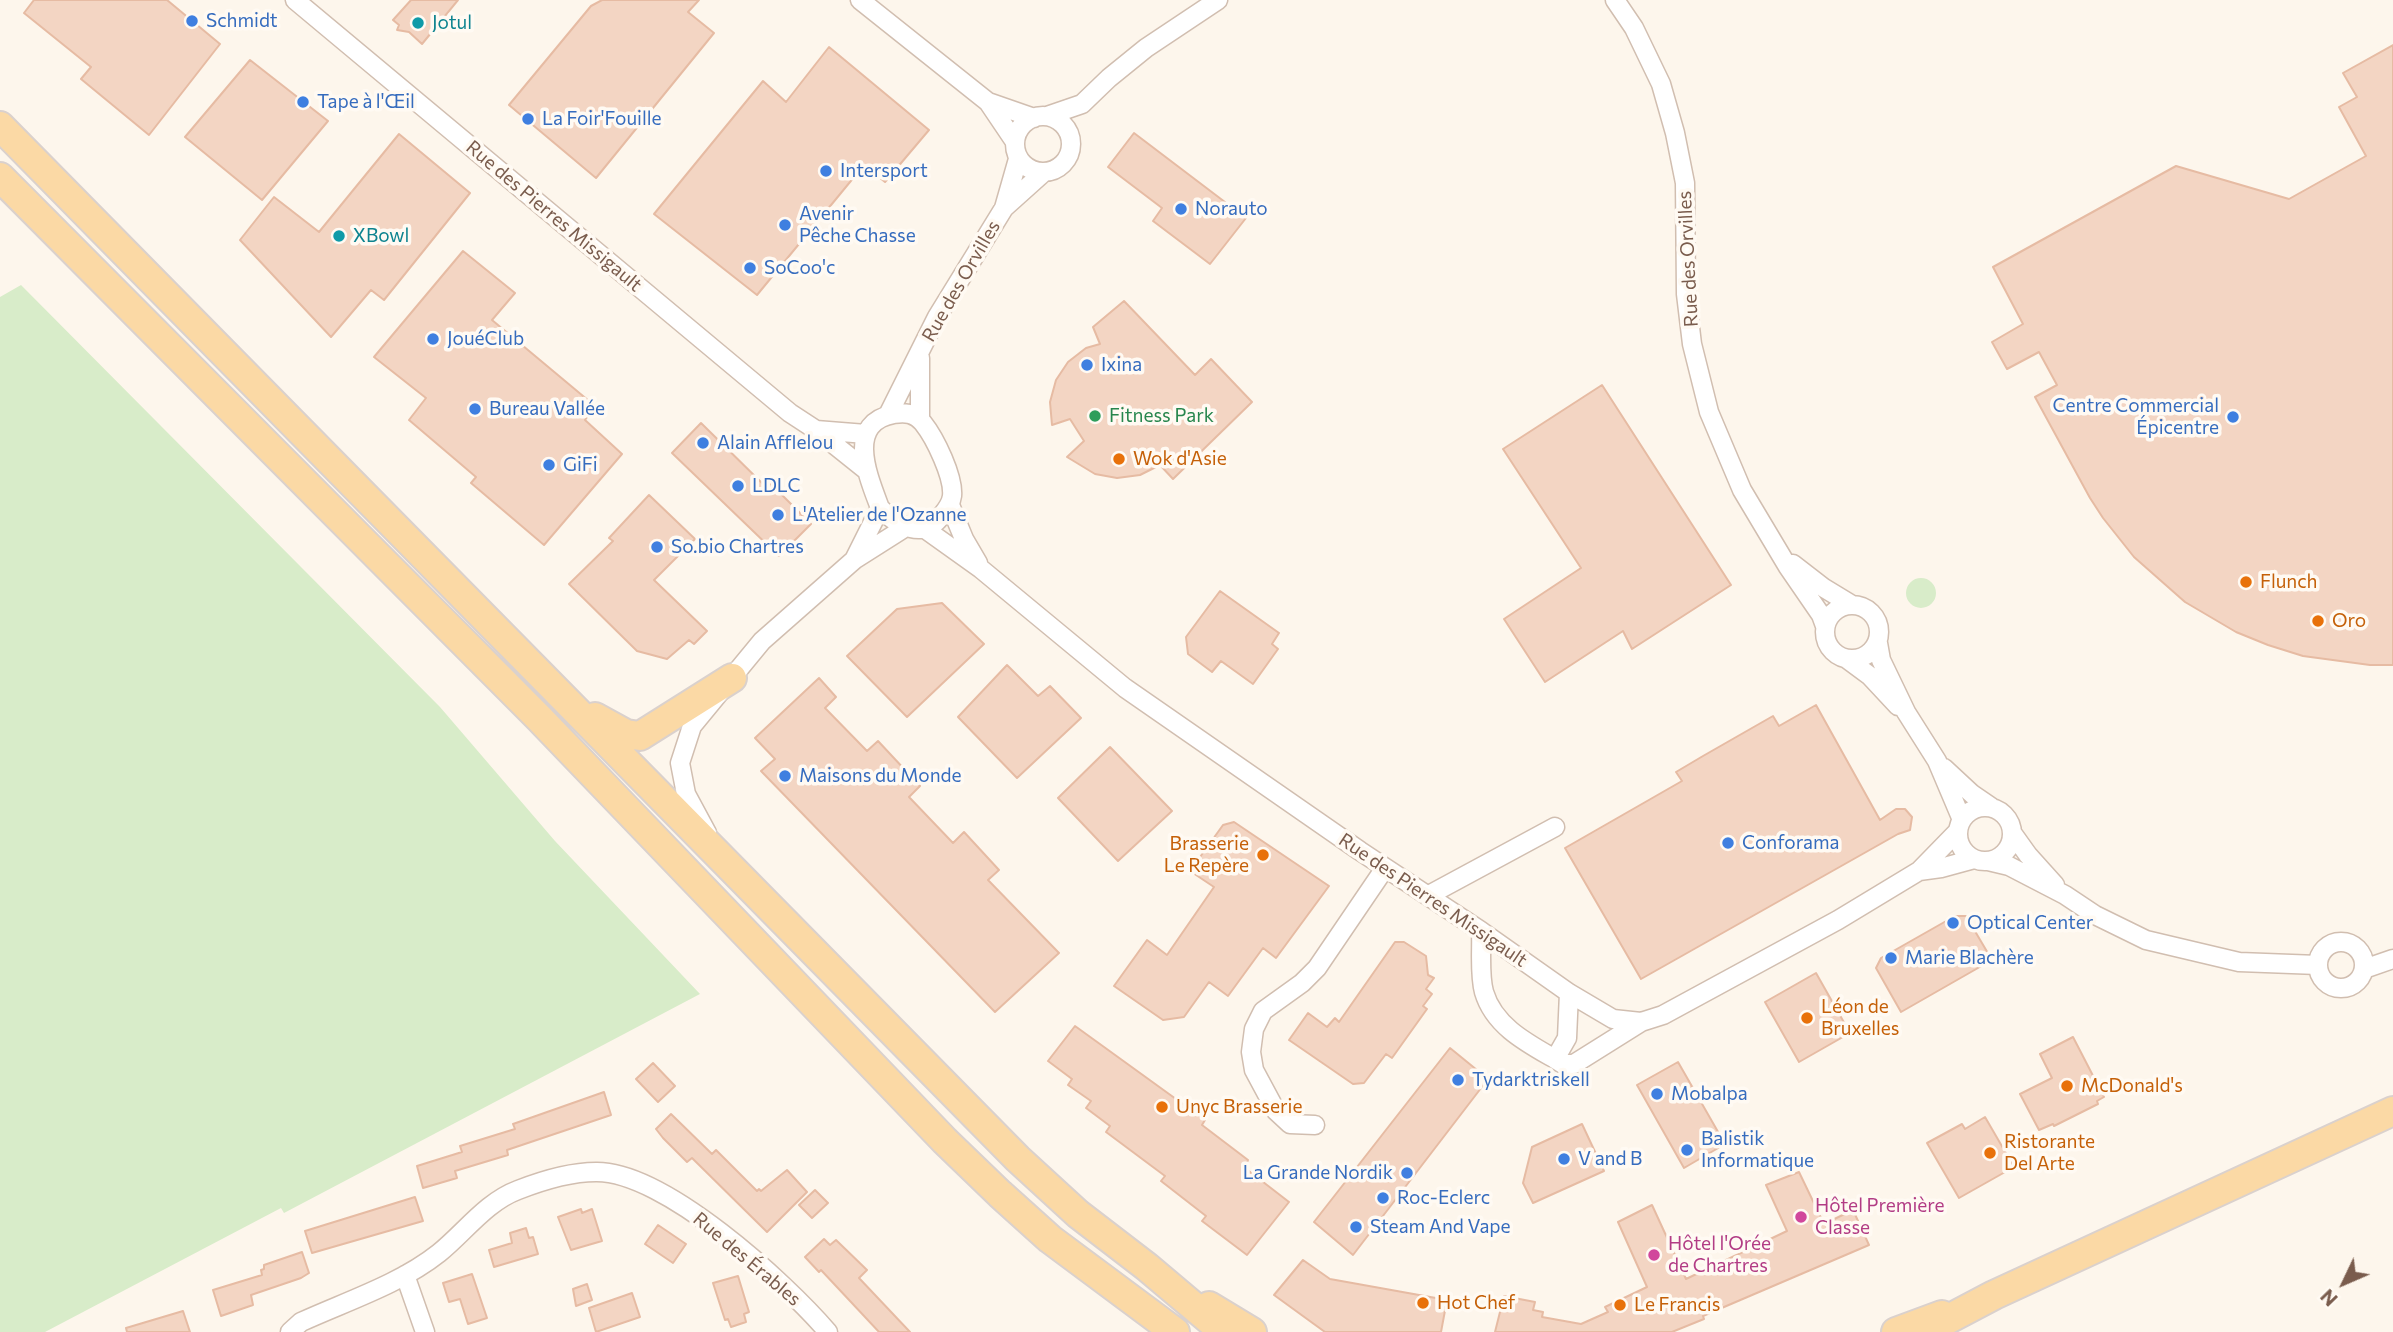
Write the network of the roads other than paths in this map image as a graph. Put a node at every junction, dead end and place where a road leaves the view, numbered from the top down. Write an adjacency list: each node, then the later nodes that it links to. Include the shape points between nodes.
1 (295, 0): 17 (street, Rue des Pierres Missigault)
2 (860, 0): 5 (street)
3 (1217, 0): 6 (street, via 1146,48)
4 (1615, 0): 24 (street, Rue des Orvilles, via 1661,84 1675,133 1685,183 1689,319 1709,412 1733,473)
5 (988, 102): 7 (street); 10 (street)
6 (1082, 104): 7 (street); 9 (street)
7 (1040, 117): 9 (street, via 1061,122); 10 (street, via 1019,130)
8 (0, 126): 32 (main road)
9 (1071, 142): 11 (street, via 1065,163)
10 (1016, 150): 11 (street, via 1029,169); 13 (street, Rue des Orvilles)
11 (1043, 173): 13 (street, Rue des Orvilles)
12 (0, 177): 60 (main road, via 539,718 964,1159 1050,1239)
13 (1004, 208): 14 (street, Rue des Orvilles, via 937,317)
14 (920, 355): 15 (street, Rue des Orvilles); 16 (street, Rue des Orvilles)
15 (888, 415): 16 (street, via 901,412); 18 (street, via 876,420)
16 (920, 419): 20 (street, via 949,475)
17 (816, 430): 18 (street); 19 (street, Rue des Pierres Missigault)
18 (866, 434): 19 (street)
19 (866, 470): 21 (street)
20 (950, 505): 23 (street); 26 (street, Rue des Pierres Missigault)
21 (880, 508): 22 (street); 25 (street)
22 (906, 527): 23 (street); 25 (street)
23 (926, 529): 26 (street, Rue des Pierres Missigault)
24 (1782, 555): 27 (street, Rue des Orvilles); 28 (street, Rue des Orvilles)
25 (854, 560): 31 (street, via 762,641)
26 (981, 569): 41 (street, Rue des Pierres Missigault, via 1125,688)
27 (1852, 605): 28 (street, via 1835,610); 29 (street, via 1862,606 1876,617)
28 (1825, 626): 30 (street, via 1827,645)
29 (1878, 643): 30 (street, via 1867,656); 33 (street, via 1881,660)
30 (1847, 659): 33 (street)
31 (733, 678): 32 (main road, via 640,736 613,728); 39 (street, via 692,726 680,763 685,794)
32 (566, 698): 39 (main road)
33 (1906, 712): 34 (street)
34 (1937, 761): 35 (street); 36 (street)
35 (1991, 807): 36 (street, via 1977,808); 38 (street, via 2004,814)
36 (1960, 826): 40 (street, via 1960,845 1969,856); 42 (street)
37 (1555, 827): 43 (street)
38 (2013, 834): 40 (street, via 2003,856); 44 (street)
39 (720, 858): 54 (main road, via 1018,1159 1077,1214)
40 (1981, 860): 42 (street); 44 (street, via 2009,866)
41 (1385, 868): 43 (street, Rue des Pierres Missigault); 53 (street, via 1317,968 1263,1011 1254,1029 1254,1070 1276,1111 1290,1124)
42 (1919, 871): 50 (street, via 1664,1015)
43 (1429, 895): 45 (street, Rue des Pierres Missigault)
44 (2065, 895): 47 (street, via 2146,940 2239,962)
45 (1481, 930): 49 (street, Rue des Pierres Missigault); 51 (street, via 1483,990 1492,1010 1521,1039)
46 (2393, 959): 48 (street)
47 (2318, 965): 48 (street, via 2323,980 2343,989 2357,982); 48 (street, via 2329,945 2344,942 2357,949)
48 (2364, 969)
49 (1569, 993): 50 (street, Rue des Pierres Missigault, via 1613,1019); 51 (street, via 1567,1038)
50 (1641, 1022): 51 (street, via 1573,1064)
51 (1555, 1059)
52 (2393, 1111): 56 (main road)
53 (1315, 1125)
54 (1147, 1267): 61 (main road); 62 (main road)
55 (405, 1275): 57 (street, Rue des Érables, via 302,1322); 58 (street); 59 (street, Rue des Érables, via 439,1253 479,1214 516,1191 598,1172 634,1180 694,1212 760,1264)
56 (1994, 1296): 63 (main road); 64 (main road)
57 (290, 1332)
58 (425, 1332)
59 (828, 1332)
60 (1175, 1332)
61 (1224, 1332)
62 (1252, 1332)
63 (1896, 1332)
64 (1924, 1332)

